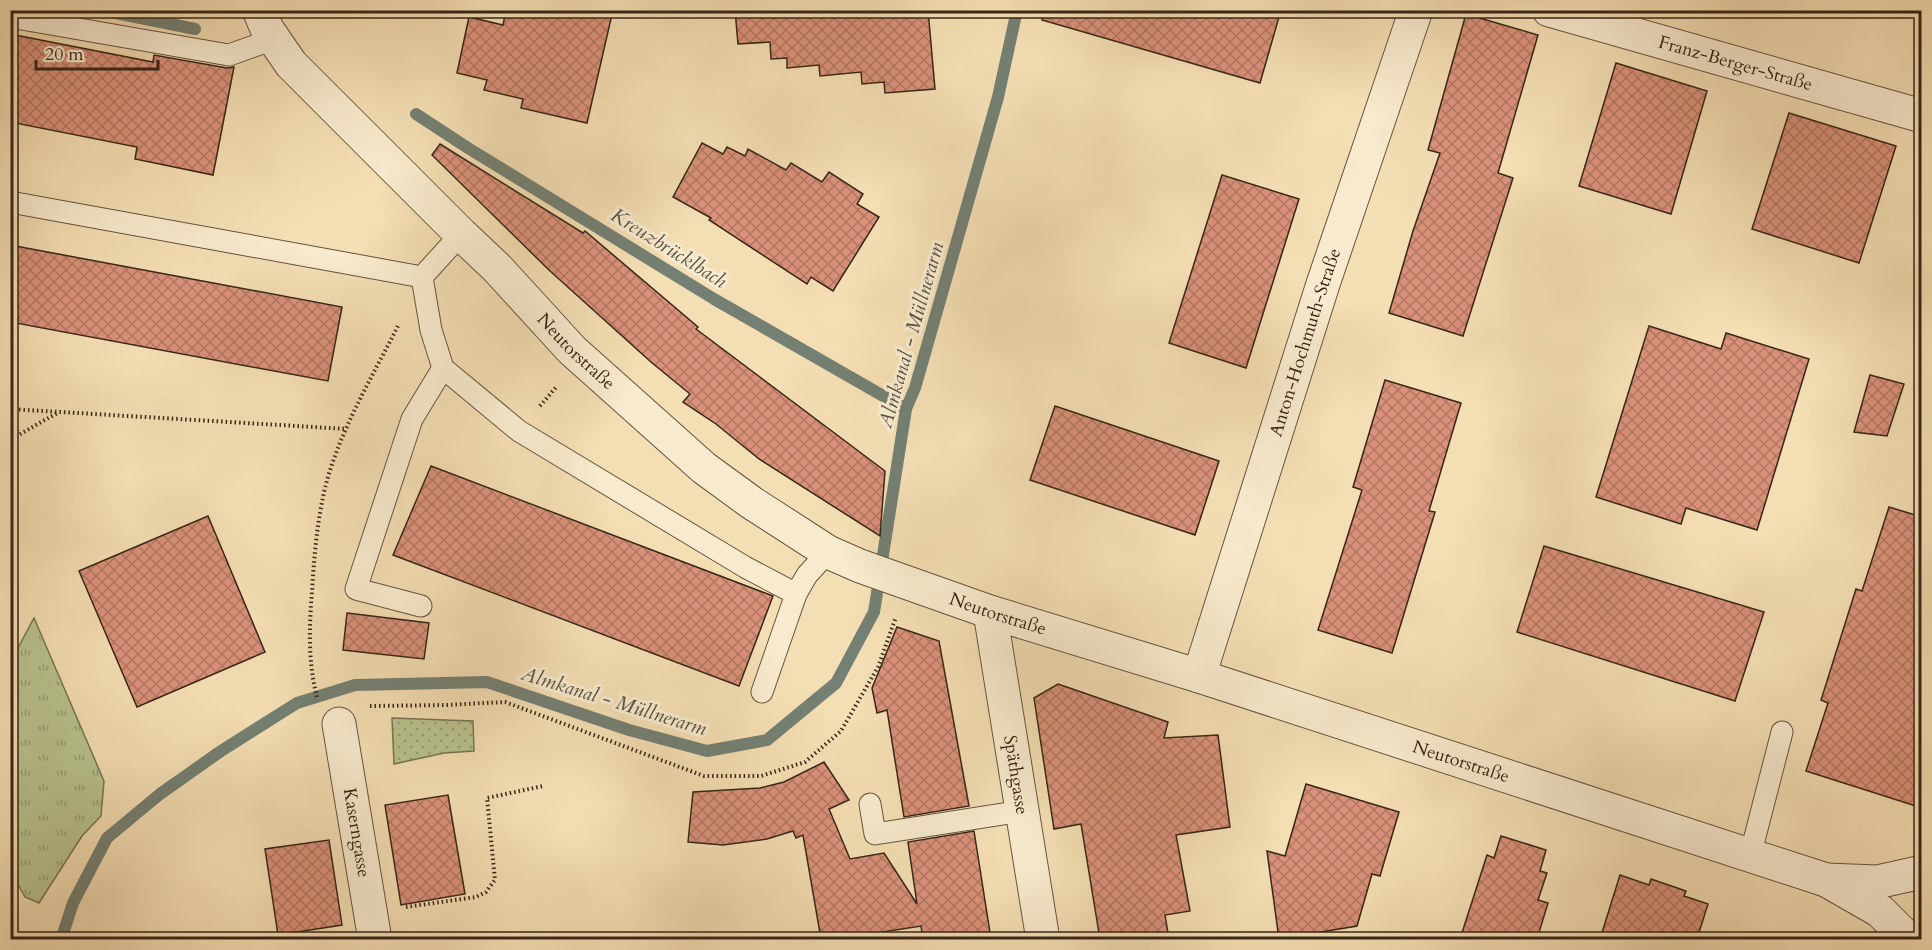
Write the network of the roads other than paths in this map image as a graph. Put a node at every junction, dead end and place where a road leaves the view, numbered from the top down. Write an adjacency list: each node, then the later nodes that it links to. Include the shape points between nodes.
1 (258, 10): 6 (street, Neutorstraße)
2 (1416, 10): 16 (street, Anton-Hochmuth-Straße, via 1323,284)
3 (1549, 10): 7 (street, Franz-Berger-Straße)
4 (10, 16): 5 (lane)
5 (60, 18): 6 (lane, via 229,55)
6 (274, 39): 9 (street, Neutorstraße, via 291,64)
7 (1922, 116)
8 (10, 202): 10 (lane)
9 (460, 234): 10 (lane); 12 (street, Neutorstraße, via 497,268 572,350 704,468)
10 (422, 276): 11 (lane, via 431,330)
11 (443, 368): 13 (lane, via 519,431); 14 (lane, via 412,419 356,589)
12 (828, 552): 13 (lane); 15 (street, Neutorstraße)
13 (796, 594): 17 (lane)
14 (421, 606)
15 (990, 612): 16 (street, Neutorstraße); 21 (street, Späthgasse)
16 (1199, 676): 22 (street, Neutorstraße)
17 (762, 692)
18 (339, 724): 25 (street, Kaserngasse)
19 (1782, 732): 22 (lane)
20 (870, 804): 21 (lane, via 875,834)
21 (1022, 811): 26 (street, Späthgasse)
22 (1750, 856): 24 (street, Neutorstraße)
23 (1922, 872): 24 (street, via 1877,882)
24 (1826, 880): 27 (street, Neutorstraße, via 1880,910)
25 (375, 939)
26 (1043, 939)
27 (1909, 939)

